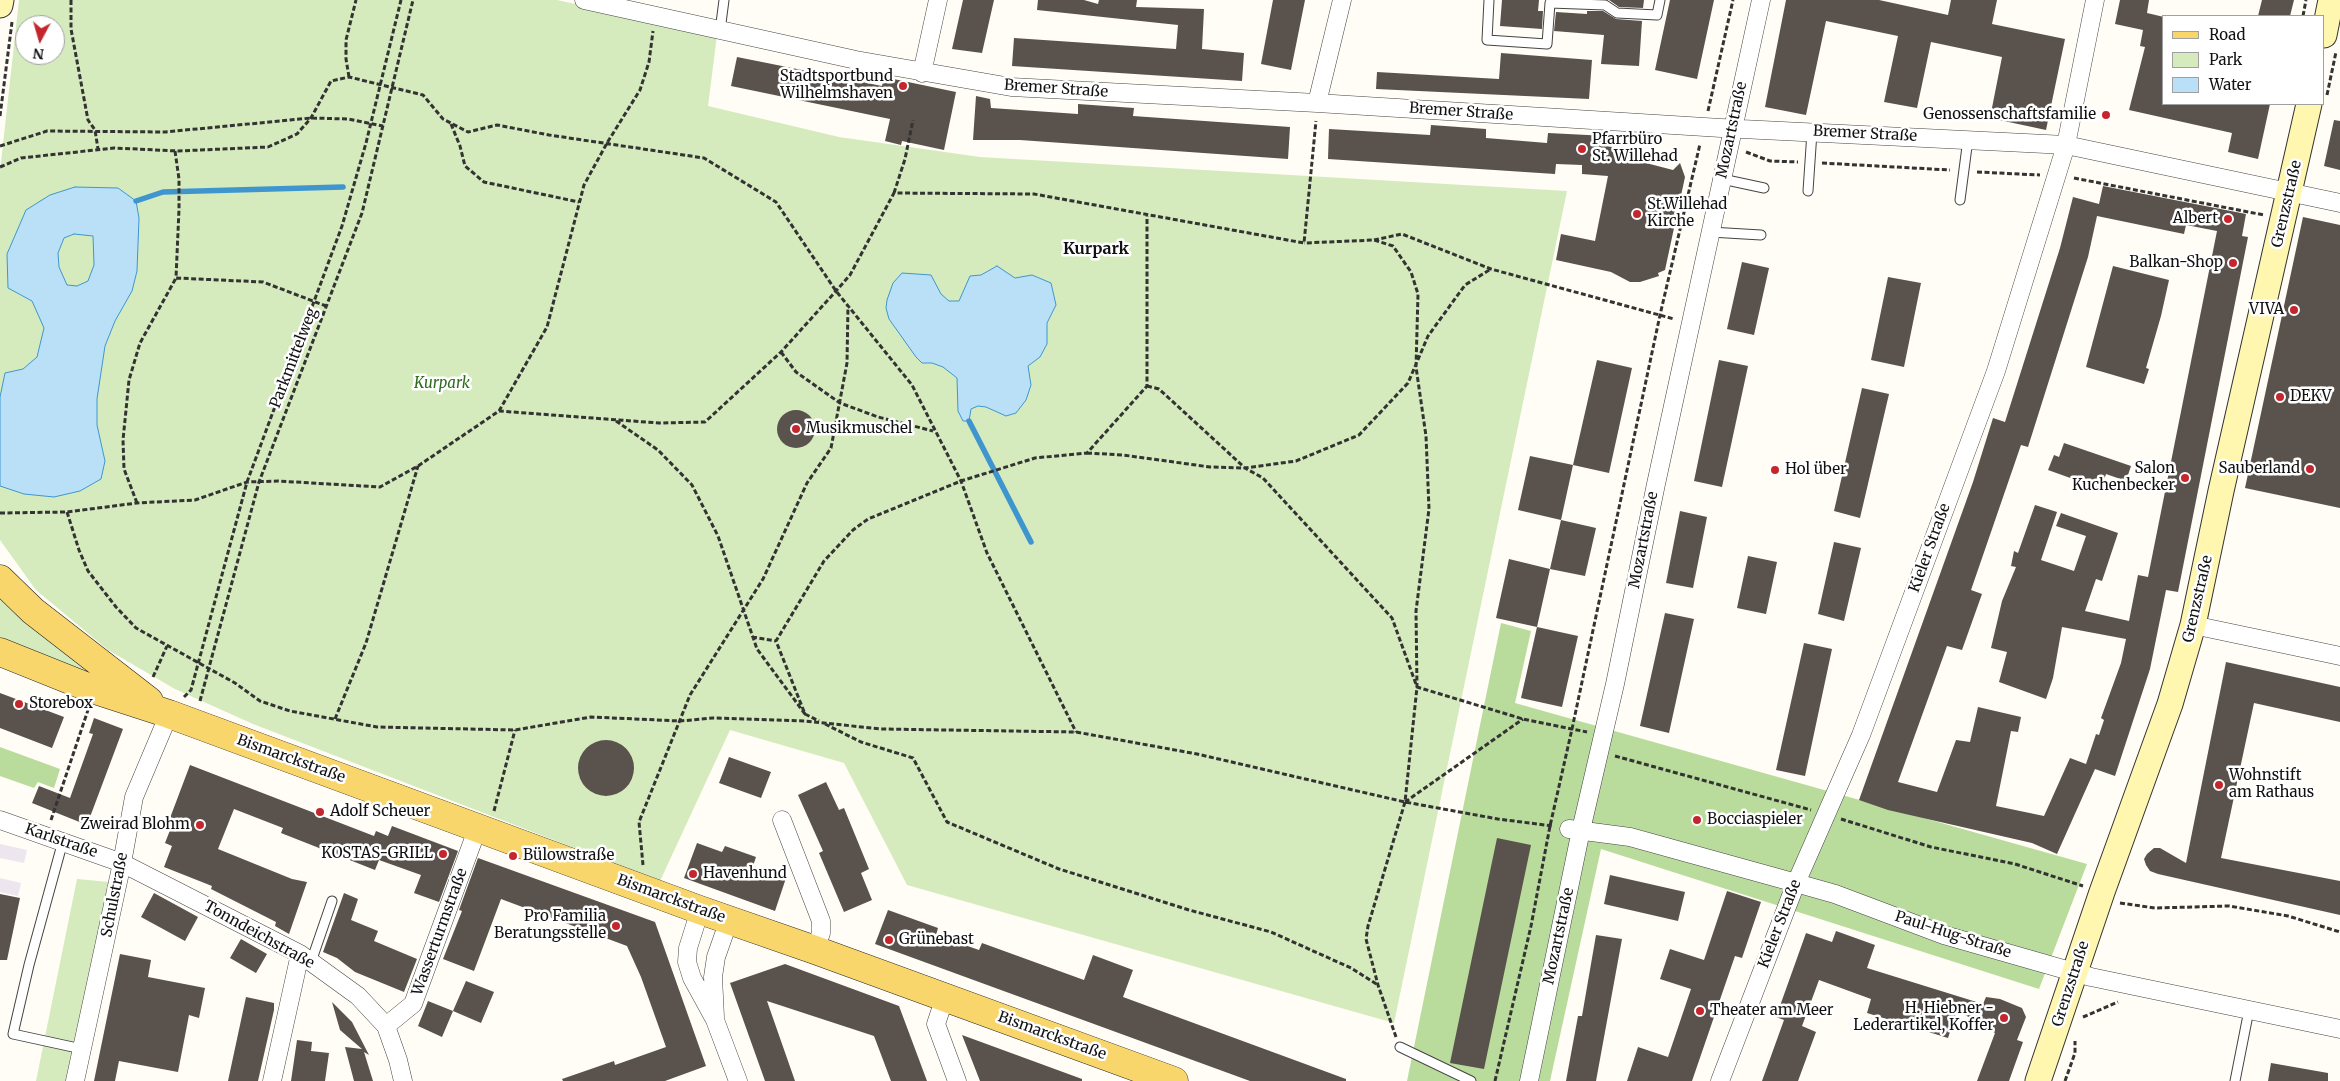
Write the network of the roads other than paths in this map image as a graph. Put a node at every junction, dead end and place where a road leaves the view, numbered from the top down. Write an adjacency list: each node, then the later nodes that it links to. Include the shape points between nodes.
1 (584, 0): 11 (street, Bremer Straße)
2 (724, 0): 11 (lane)
3 (938, 0): 12 (street)
4 (1342, 0): 13 (street)
5 (1489, 0): 6 (lane, via 1487,40 1547,44 1550,2 1605,5 1617,13 1657,15)
6 (1660, 0)
7 (1761, 0): 15 (street, Mozartstraße)
8 (2095, 0): 18 (street, Kieler Straße)
9 (2331, 0): 10 (main road)
10 (2325, 30)
11 (720, 31): 12 (street, Bremer Straße)
12 (922, 73): 13 (street, Bremer Straße, via 1011,87)
13 (1317, 103): 15 (street, Bremer Straße)
14 (2309, 105): 22 (main road, Grenzstraße)
15 (1733, 128): 16 (street, Bremer Straße); 19 (street, Mozartstraße)
16 (1812, 132): 17 (street, Bremer Straße); 21 (lane)
17 (1968, 139): 18 (street, Bremer Straße); 23 (lane)
18 (2066, 145): 22 (street, Bremer Straße); 38 (street, Kieler Straße, via 1996,371 1861,735)
19 (1722, 179): 20 (lane); 25 (street, Mozartstraße)
20 (1764, 188)
21 (1808, 191)
22 (2290, 193): 24 (street, Bremer Straße); 28 (main road, Grenzstraße)
23 (1960, 200)
24 (2340, 203)
25 (1710, 232): 26 (lane); 35 (street, Mozartstraße, via 1600,752)
26 (1761, 235)
27 (0, 579): 31 (main road, Bismarckstraße, via 33,612 78,648)
28 (2193, 625): 30 (street); 44 (main road, Grenzstraße, via 2108,897)
29 (0, 652): 31 (main road, Bismarckstraße, via 95,690)
30 (2340, 656)
31 (181, 719): 34 (main road, Bismarckstraße); 37 (street, Schulstraße, via 134,796)
32 (0, 820): 36 (street, Karlstraße)
33 (782, 820): 42 (street, via 822,921)
34 (483, 829): 40 (main road, Bismarckstraße); 48 (street, Wasserturmstraße, via 413,1004)
35 (1575, 829): 38 (street, Paul-Hug-Straße, via 1630,837); 59 (street, Mozartstraße)
36 (63, 841): 37 (street, Karlstraße); 51 (lane, via 13,1034)
37 (122, 863): 43 (street, Tonndeichstraße); 51 (street, Schulstraße)
38 (1796, 883): 44 (street, Paul-Hug-Straße, via 1835,894 1944,935); 60 (street, Kieler Straße)
39 (332, 901): 43 (lane)
40 (700, 910): 41 (main road, Bismarckstraße); 47 (street, via 687,962)
41 (730, 920): 42 (main road, Bismarckstraße); 47 (street, via 716,957 713,976)
42 (815, 950): 45 (main road, Bismarckstraße)
43 (305, 958): 48 (street, Tonndeichstraße, via 358,996); 55 (street)
44 (2074, 972): 46 (street, Paul-Hug-Straße); 61 (main road, Grenzstraße)
45 (945, 997): 53 (main road, Bismarckstraße); 57 (street, via 936,1024)
46 (2249, 1010): 49 (street, Paul-Hug-Straße); 62 (lane)
47 (715, 1020): 52 (street)
48 (386, 1026): 56 (street, Tonndeichstraße)
49 (2340, 1029)
50 (1400, 1048): 58 (lane)
51 (82, 1049): 54 (street, Schulstraße)
52 (734, 1080)
53 (1167, 1080)
54 (75, 1081)
55 (272, 1081)
56 (403, 1081)
57 (957, 1081)
58 (1471, 1081)
59 (1529, 1081)
60 (1720, 1081)
61 (2038, 1081)
62 (2235, 1081)

